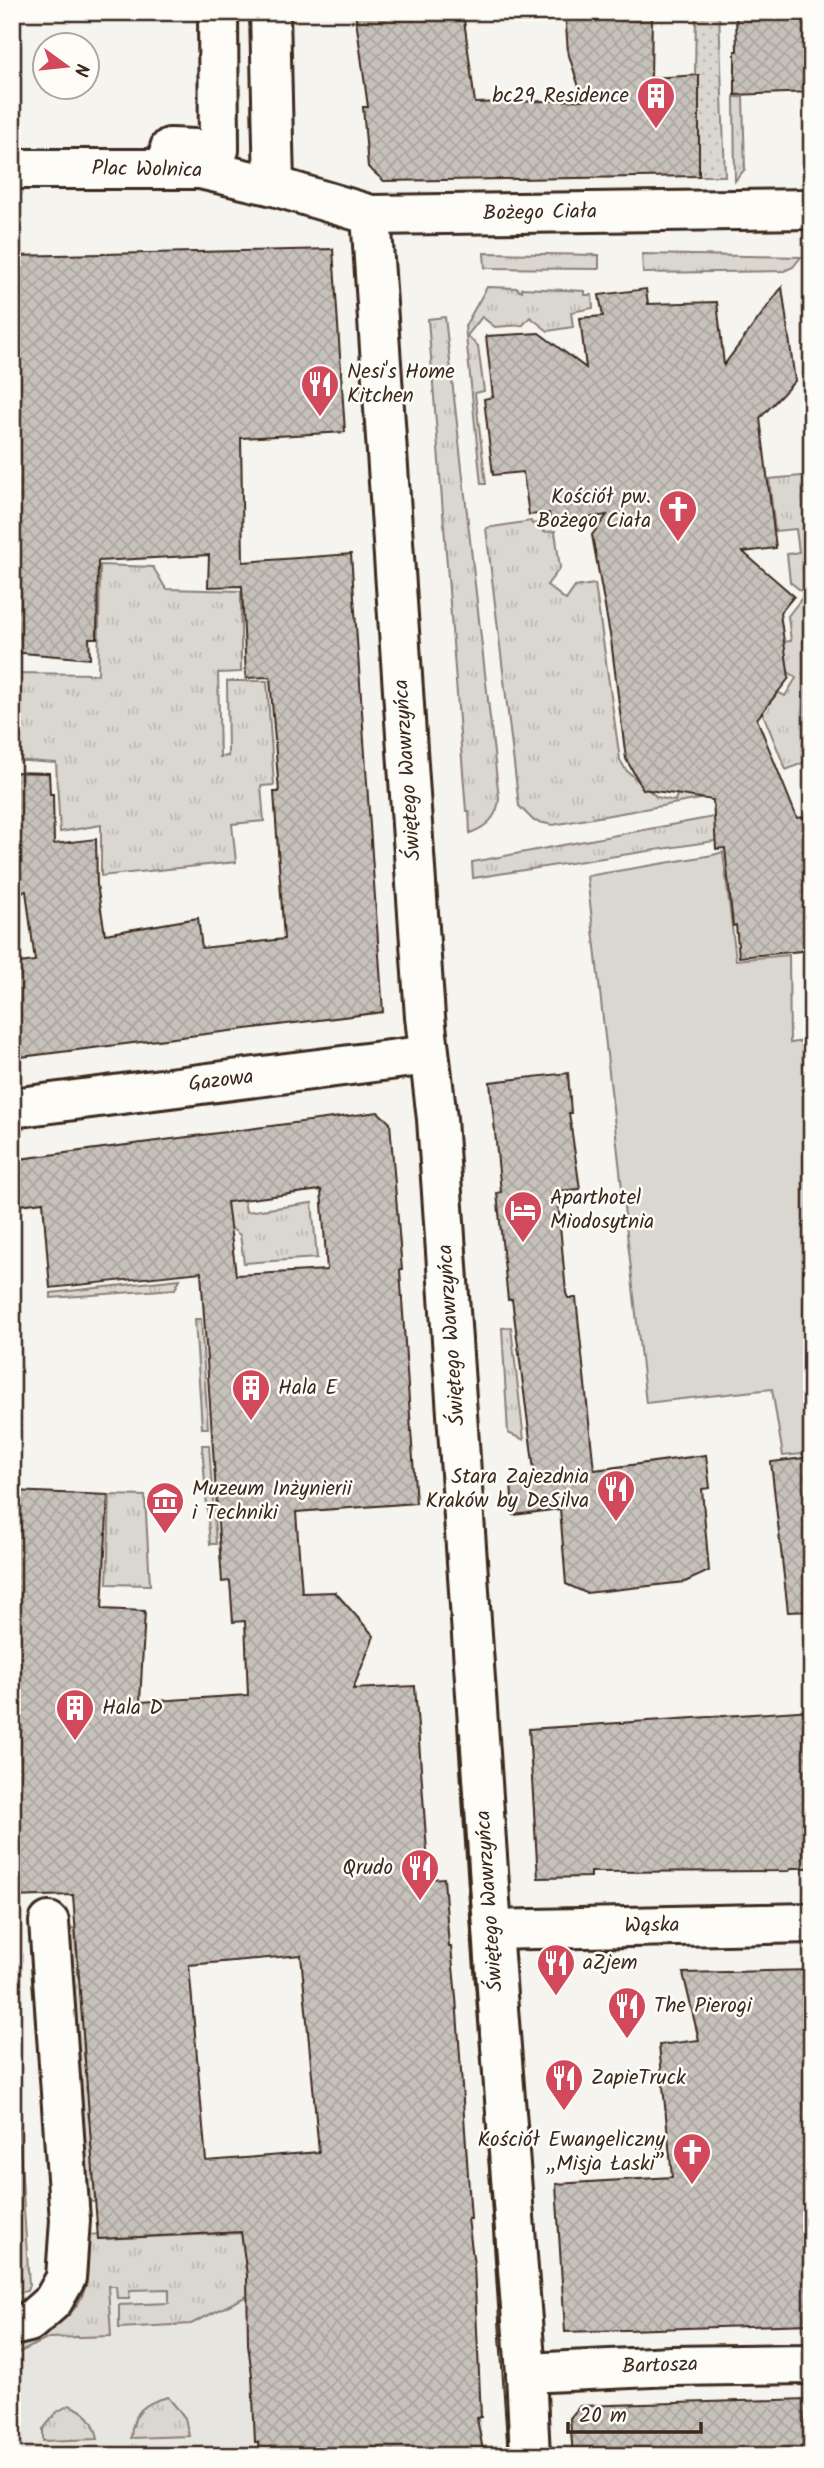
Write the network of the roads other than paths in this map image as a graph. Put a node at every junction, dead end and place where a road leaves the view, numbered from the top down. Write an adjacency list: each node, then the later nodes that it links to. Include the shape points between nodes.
1 (218, 12): 3 (street, Plac Wolnica, via 219,150)
2 (270, 12): 5 (street)
3 (12, 148)
4 (12, 169): 5 (street, Plac Wolnica, via 200,169)
5 (274, 186): 7 (street, Bożego Ciała)
6 (812, 209): 7 (street, Bożego Ciała)
7 (370, 215): 8 (street, Świętego Wawrzyńca)
8 (429, 1055): 9 (street, Gazowa); 12 (street, Świętego Wawrzyńca)
9 (12, 1108)
10 (49, 1922): 13 (street, via 70,2220 66,2278 53,2301 29,2322)
11 (812, 1923): 12 (street, Wąska)
12 (492, 1930): 15 (street, Świętego Wawrzyńca)
13 (12, 2326)
14 (803, 2363): 15 (street, Bartosza)
15 (526, 2373): 16 (street, Świętego Wawrzyńca)
16 (530, 2456)

